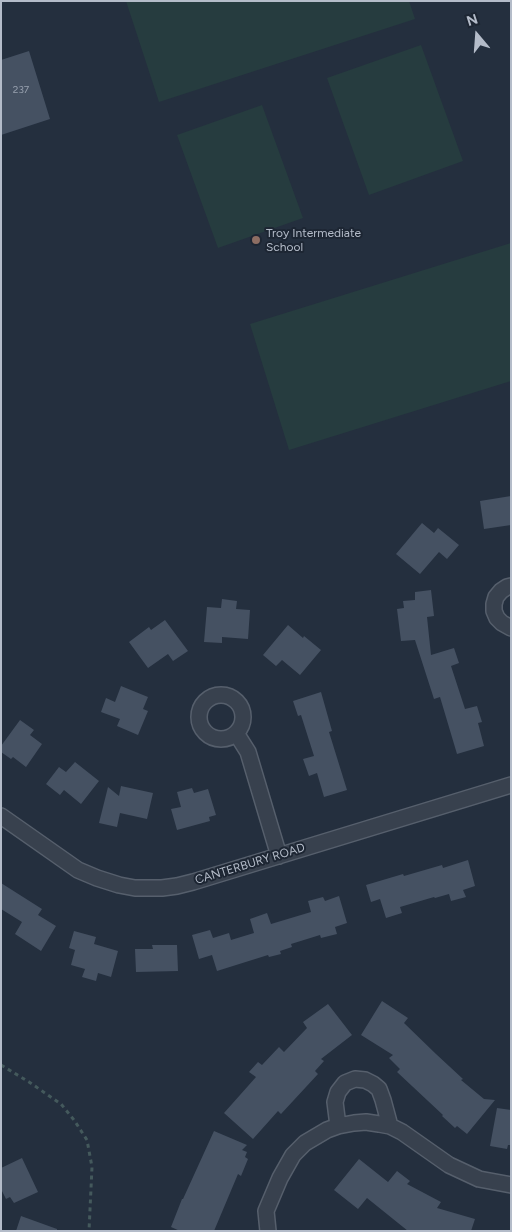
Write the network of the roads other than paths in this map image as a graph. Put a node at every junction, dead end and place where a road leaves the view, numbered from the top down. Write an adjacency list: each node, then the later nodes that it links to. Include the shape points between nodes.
1 (511, 586): 2 (street, via 501,591 494,604 497,618)
2 (511, 628)
3 (236, 733): 6 (street, via 248,752)
4 (511, 785): 6 (street, CANTERBURY ROAD)
5 (1, 816): 6 (street, CANTERBURY ROAD, via 78,870 119,886 178,886)
6 (279, 856)
7 (338, 1126): 8 (street, via 366,1122); 8 (street, via 335,1102 338,1092 345,1083 365,1080 379,1090); 10 (street, via 305,1143 293,1155 266,1211)
8 (390, 1126): 9 (street, via 449,1165 479,1179)
9 (511, 1185)
10 (268, 1231)

